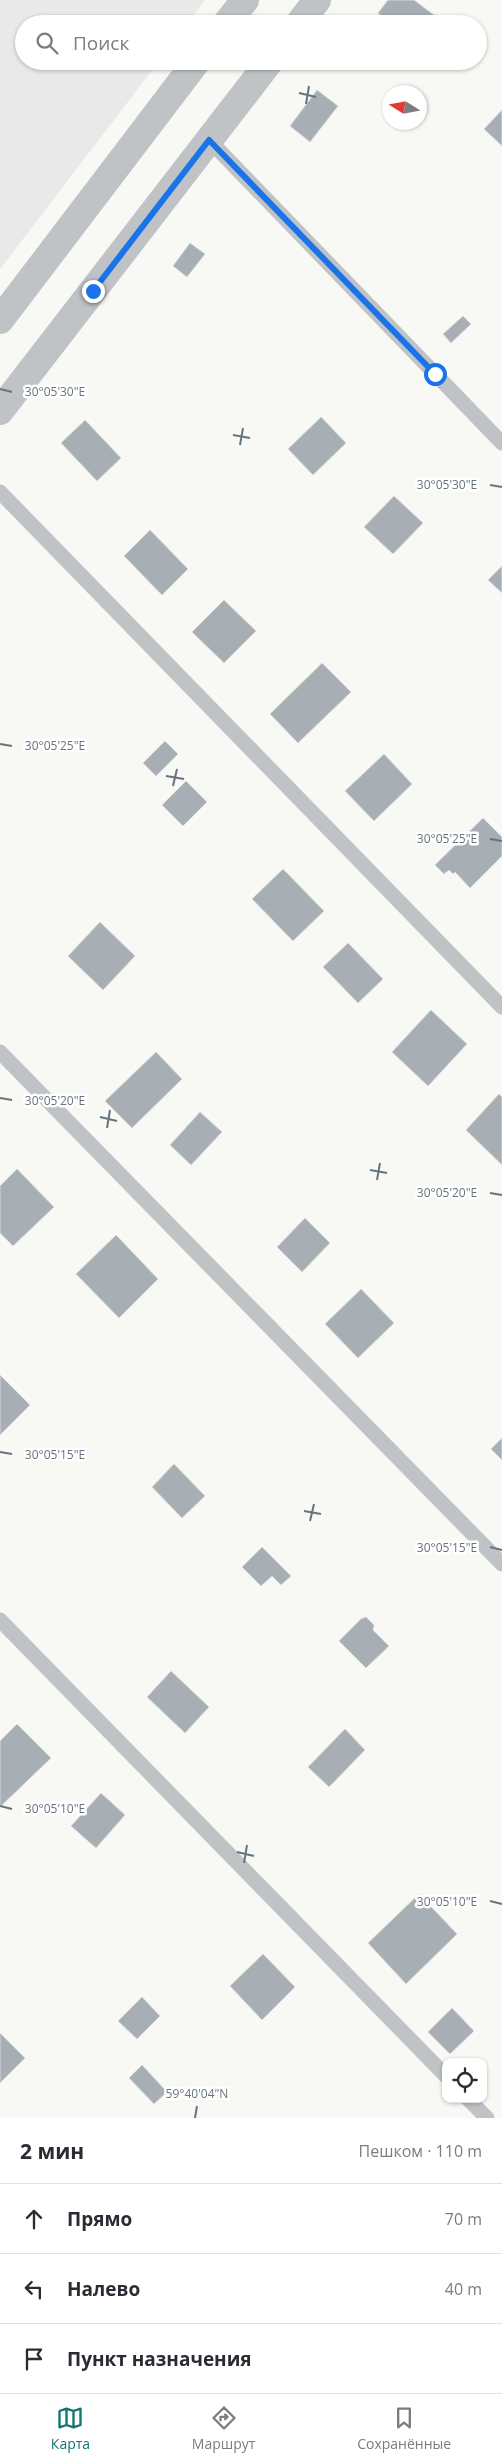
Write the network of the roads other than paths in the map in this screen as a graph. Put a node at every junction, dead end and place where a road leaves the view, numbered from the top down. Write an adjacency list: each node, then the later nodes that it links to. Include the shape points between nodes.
1 (245, 0): 3 (street)
2 (317, 0): 4 (street)
3 (233, 15)
4 (306, 15)
5 (191, 70): 8 (street)
6 (263, 70): 7 (street)
7 (209, 140): 9 (street); 10 (lane)
8 (0, 320)
9 (0, 411)
10 (502, 443)
11 (0, 492): 12 (lane)
12 (502, 1007)
13 (0, 1052): 14 (lane)
14 (502, 1564)
15 (0, 1620): 16 (lane)
16 (442, 2072)
17 (472, 2103): 18 (lane)
18 (487, 2118)

